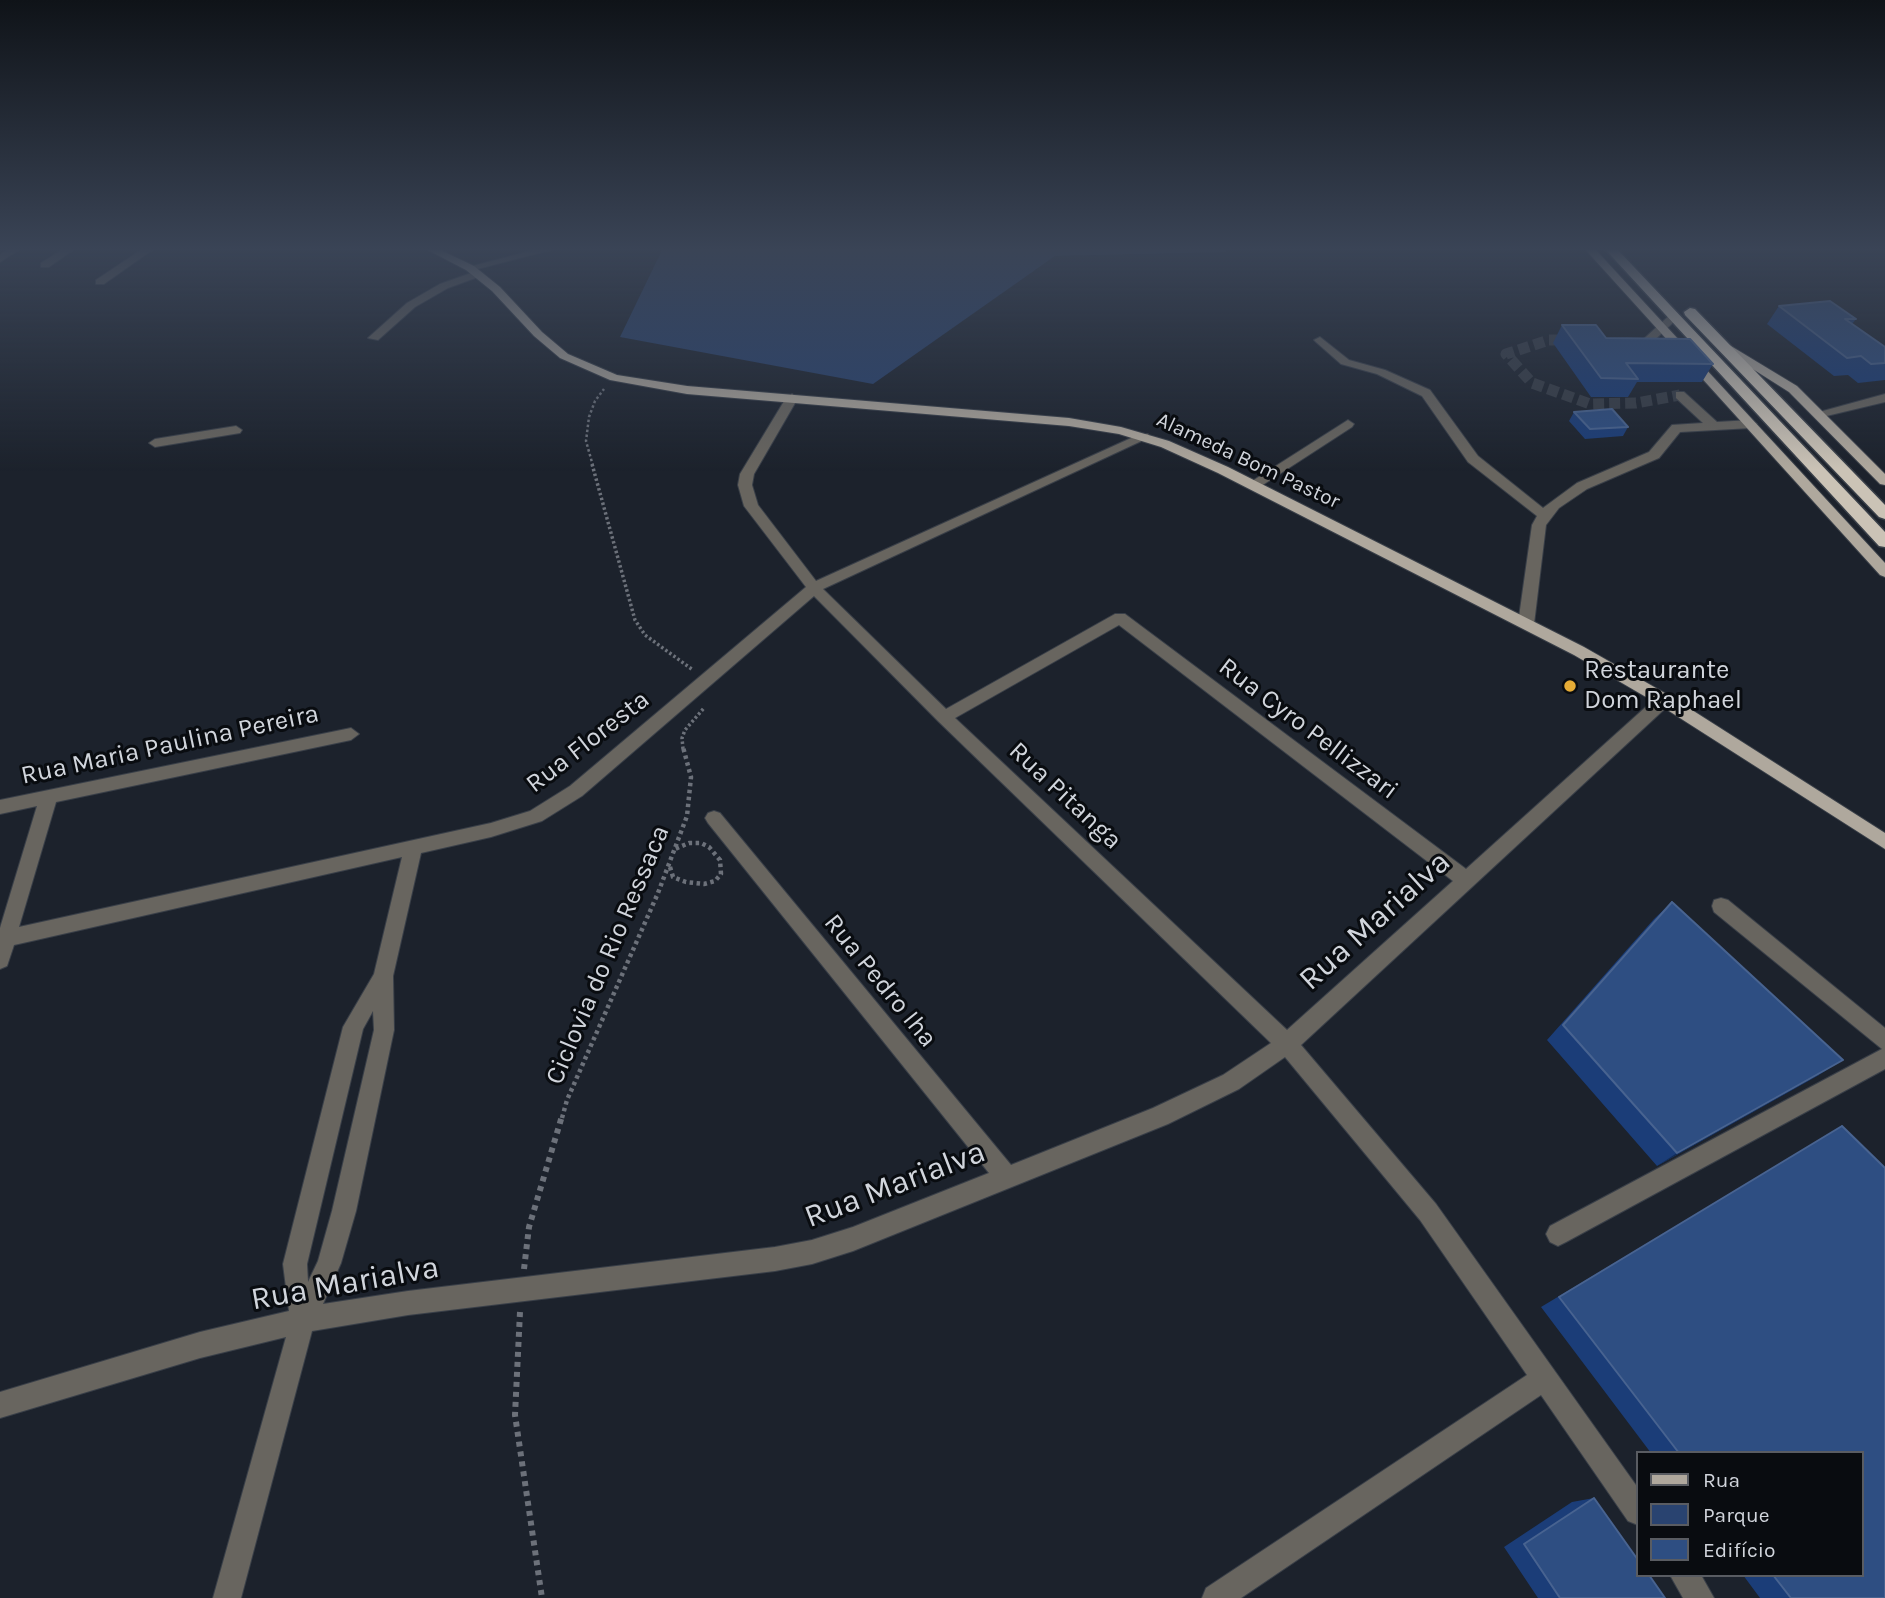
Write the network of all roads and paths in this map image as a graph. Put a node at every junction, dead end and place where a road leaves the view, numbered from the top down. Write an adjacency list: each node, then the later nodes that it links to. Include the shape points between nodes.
1 (391, 323): 8 (street)
2 (528, 323): 12 (main road, Alameda Bom Pastor, via 550,346)
3 (1658, 323): 7 (main road)
4 (1667, 323): 7 (street)
5 (1690, 323): 27 (highway)
6 (1694, 323): 10 (highway)
7 (1662, 327): 11 (street); 18 (main road)
8 (374, 338)
9 (1320, 341): 26 (street, via 1345,362 1381,372 1426,393 1473,459)
10 (1722, 345): 16 (main road, via 1793,389); 25 (highway)
11 (1639, 349)
12 (614, 378): 14 (main road, Alameda Bom Pastor, via 666,388); 31 (path, via 595,401 586,441 635,620 645,635 684,661)
13 (1680, 395): 19 (street)
14 (792, 398): 21 (main road, Alameda Bom Pastor, via 1045,419); 29 (street, Rua Pitanga, via 745,485 751,506)
15 (1885, 398): 16 (street)
16 (1818, 414): 23 (main road)
17 (1348, 424): 24 (street)
18 (1751, 424): 19 (street); 28 (main road)
19 (1715, 427): 26 (street, via 1676,428 1654,455 1582,486)
20 (236, 430): 22 (street)
21 (1144, 437): 24 (main road, Alameda Bom Pastor); 29 (street, Rua Floresta, via 846,569)
22 (155, 443)
23 (1885, 481)
24 (1253, 485): 30 (main road, Alameda Bom Pastor)
25 (1885, 514)
26 (1544, 515): 30 (street)
27 (1885, 542)
28 (1885, 572)
29 (814, 588): 31 (street, Rua Floresta); 33 (street, Rua Pitanga)
30 (1526, 624): 32 (main road, Alameda Bom Pastor)
31 (703, 685): 39 (street, Rua Floresta, via 558,805 513,825); 40 (path, Ciclovia do Rio Ressaca, via 709,702 682,738 691,797)
32 (1664, 700): 38 (main road, Alameda Bom Pastor); 42 (street, Rua Marialva)
33 (944, 717): 42 (street, Rua Cyro Pellizzari, via 1120,618); 48 (street, Rua Pitanga)
34 (351, 734): 35 (street, Rua Maria Paulina Pereira)
35 (49, 797): 36 (street, Rua Maria Paulina Pereira); 44 (street)
36 (0, 807)
37 (714, 818): 50 (street, Rua Pedro Iha)
38 (1885, 842)
39 (413, 848): 44 (street, Rua Floresta); 46 (street)
40 (674, 849): 41 (path, Ciclovia do Rio Ressaca); 41 (path, via 689,843 709,847 720,860 721,874 704,884 686,883 673,877)
41 (670, 862): 52 (path, Ciclovia do Rio Ressaca, via 567,1100 529,1227)
42 (1466, 880): 48 (street, Rua Marialva)
43 (1721, 906): 47 (street)
44 (3, 939): 45 (street)
45 (0, 960)
46 (383, 976): 53 (street, via 384,1031 368,1108 329,1263); 53 (street, via 353,1027 295,1264)
47 (1885, 1041)
48 (1287, 1044): 50 (street, Rua Marialva, via 1202,1097); 54 (street, Rua Pitanga, via 1428,1212)
49 (1885, 1058): 51 (street)
50 (1006, 1177): 52 (street, Rua Marialva, via 812,1252)
51 (1558, 1234)
52 (521, 1289): 53 (street, Rua Marialva); 59 (path, Ciclovia do Rio Ressaca, via 515,1415)
53 (303, 1320): 55 (street, Rua Marialva, via 200,1345); 58 (street)
54 (1545, 1378): 56 (street, Rua Pitanga); 60 (street)
55 (0, 1405)
56 (1636, 1508)
57 (1685, 1577): 61 (street)
58 (227, 1598)
59 (542, 1598)
60 (1216, 1598)
61 (1700, 1598)

